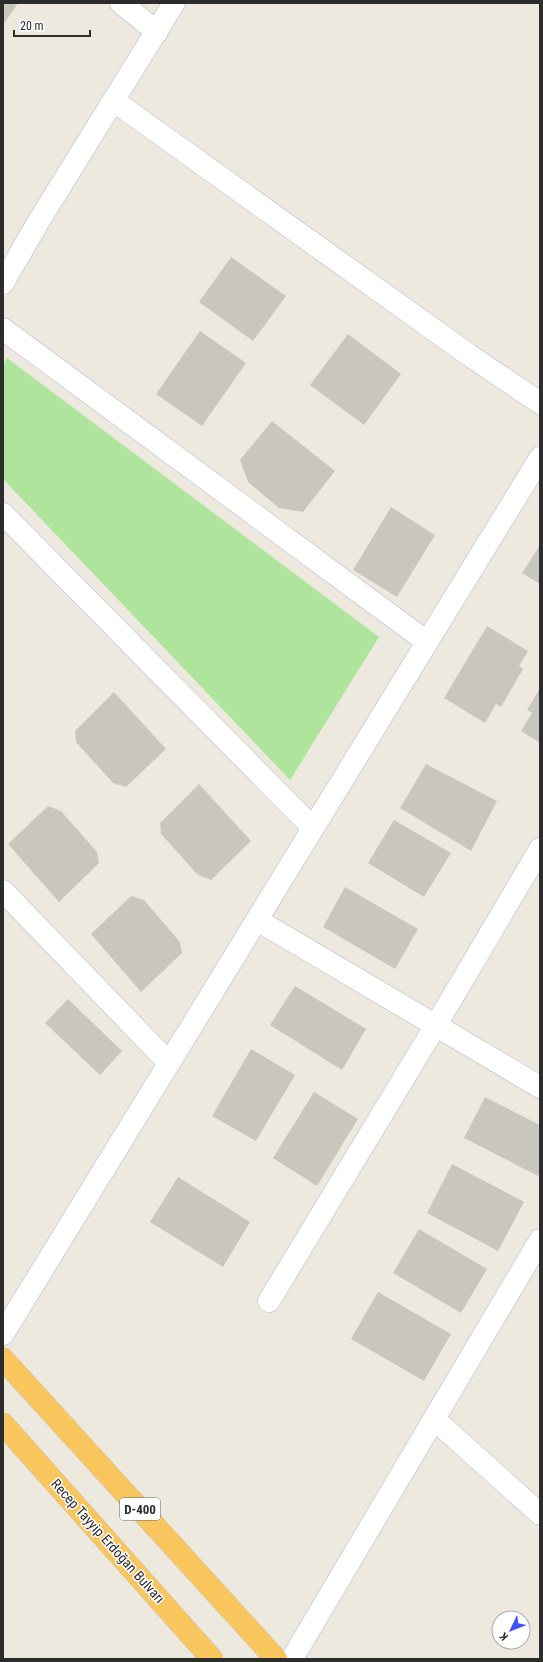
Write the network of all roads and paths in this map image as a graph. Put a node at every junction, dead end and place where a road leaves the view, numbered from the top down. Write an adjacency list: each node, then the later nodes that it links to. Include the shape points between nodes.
1 (121, 3): 3 (street)
2 (174, 3): 3 (street)
3 (157, 32): 4 (street)
4 (114, 101): 5 (street); 7 (street)
5 (3, 283)
6 (3, 329): 10 (street)
7 (540, 403)
8 (540, 458): 10 (street)
9 (3, 514): 11 (street)
10 (427, 642): 11 (street)
11 (313, 828): 14 (street)
12 (540, 849): 15 (street)
13 (3, 891): 16 (street)
14 (257, 920): 15 (street); 16 (street)
15 (436, 1025): 17 (street); 19 (street)
16 (169, 1063): 20 (street)
17 (540, 1086)
18 (540, 1240): 22 (street)
19 (269, 1301)
20 (3, 1334)
21 (3, 1359): 26 (highway, D-400)
22 (434, 1419): 24 (street); 27 (street)
23 (3, 1424): 25 (highway, Recep Tayyip Erdoğan Bulvarı)
24 (540, 1514)
25 (212, 1659)
26 (276, 1659)
27 (292, 1659)

